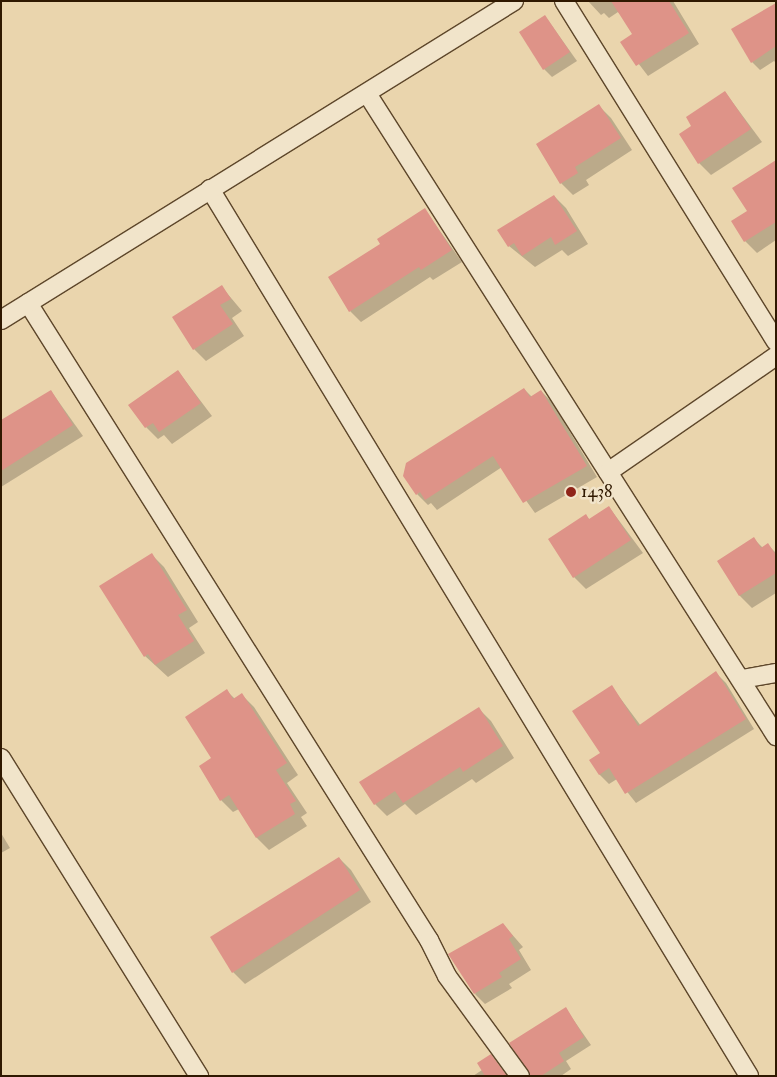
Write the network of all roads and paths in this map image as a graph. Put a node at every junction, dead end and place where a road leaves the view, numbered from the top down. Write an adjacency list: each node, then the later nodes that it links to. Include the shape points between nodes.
1 (514, 1): 3 (street)
2 (564, 1): 7 (street)
3 (368, 95): 4 (street); 9 (street)
4 (210, 189): 5 (street); 16 (street)
5 (28, 303): 6 (street); 15 (street, via 429,940 447,976)
6 (1, 320)
7 (776, 341)
8 (776, 356): 9 (street)
9 (608, 472): 11 (street)
10 (776, 673): 11 (street)
11 (742, 679): 12 (street)
12 (776, 736)
13 (1, 758): 14 (street)
14 (199, 1076)
15 (520, 1076)
16 (749, 1076)

